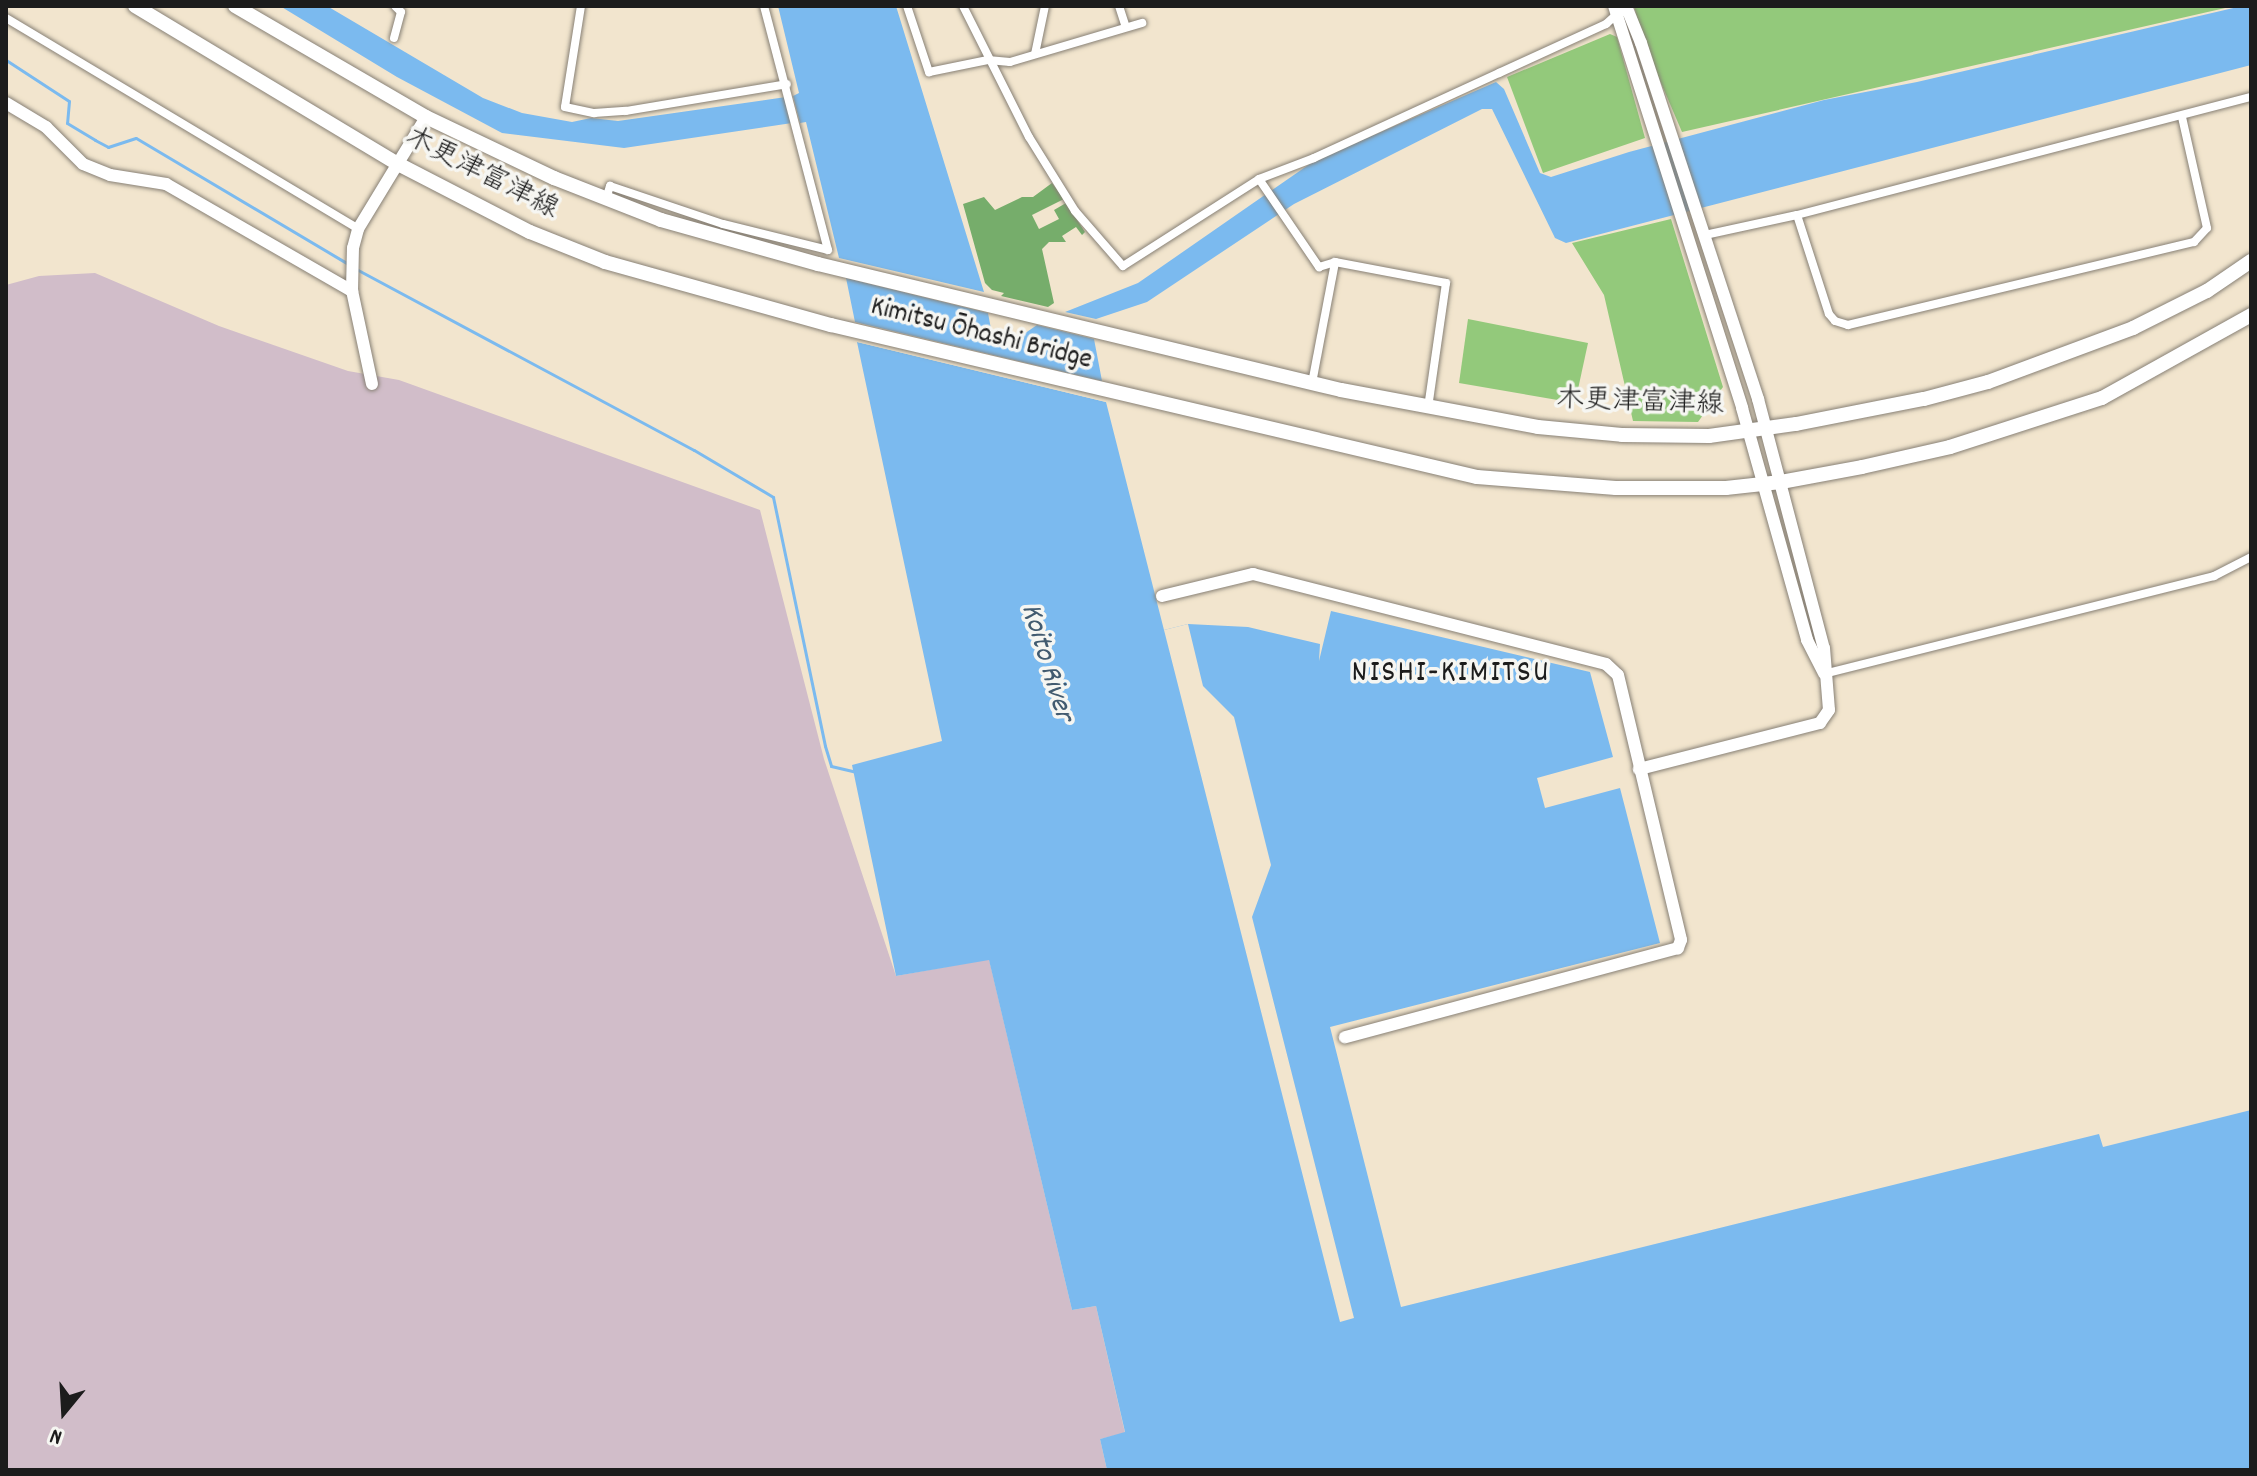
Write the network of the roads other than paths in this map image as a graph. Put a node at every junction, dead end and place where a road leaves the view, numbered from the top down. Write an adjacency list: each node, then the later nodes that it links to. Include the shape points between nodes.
1 (135, 6): 22 (main road, 木更津富津線)
2 (235, 6): 20 (main road, 木更津富津線)
3 (581, 6): 17 (street, via 565,107 594,113 626,111)
4 (764, 6): 17 (street)
5 (907, 6): 16 (street, via 929,72)
6 (963, 6): 16 (street)
7 (1045, 6): 15 (street)
8 (1119, 6): 13 (street)
9 (401, 8): 14 (street)
10 (1619, 9): 23 (street, via 1606,24); 27 (street, via 1672,132); 39 (street)
11 (6, 18): 26 (street)
12 (1142, 23): 13 (street)
13 (1126, 27): 15 (street)
14 (394, 38)
15 (1035, 54): 16 (street, via 1010,62)
16 (988, 60): 23 (street, via 1075,211 1123,266)
17 (788, 88): 24 (street, via 828,250 710,221 610,186)
18 (2251, 97): 21 (street)
19 (6, 103): 31 (street, via 46,127 83,164 110,175 166,184)
20 (426, 117): 22 (street); 24 (main road, 木更津富津線)
21 (2182, 117): 25 (street); 25 (street, via 2207,228 2194,242 1848,325 1829,314)
22 (400, 165): 26 (street); 33 (main road, 木更津富津線, via 530,232 605,262)
23 (1259, 179): 29 (street, via 1319,267)
24 (606, 199): 30 (main road, 木更津富津線)
25 (1797, 215): 27 (street)
26 (358, 229): 31 (street, via 351,258)
27 (1705, 235): 38 (street)
28 (2251, 261): 38 (main road, 木更津富津線, via 2207,291 2133,328 1988,382)
29 (1335, 262): 35 (street); 37 (street, via 1446,283)
30 (818, 264): 34 (main road, Kimitsu Ōhashi Bridge)
31 (352, 291): 36 (street)
32 (2251, 315): 40 (main road, via 2102,398 2043,420 1950,447)
33 (831, 325): 41 (main road, Kimitsu Ōhashi Bridge, via 1477,477 1616,488)
34 (1101, 333): 35 (main road, 木更津富津線)
35 (1312, 383): 37 (main road, 木更津富津線)
36 (372, 384)
37 (1428, 408): 39 (main road, 木更津富津線, via 1600,433 1666,437)
38 (1767, 429): 39 (main road, 木更津富津線); 40 (street)
39 (1749, 432): 41 (street)
40 (1781, 482): 41 (main road); 44 (street, via 1824,648)
41 (1764, 484): 44 (street, via 1807,640)
42 (2251, 557): 44 (street, via 2214,576)
43 (1162, 596): 45 (street, via 1253,574 1606,664 1618,675)
44 (1824, 674): 45 (street, via 1829,710 1820,723)
45 (1639, 769): 46 (street, via 1680,936 1678,948)
46 (1345, 1037)

